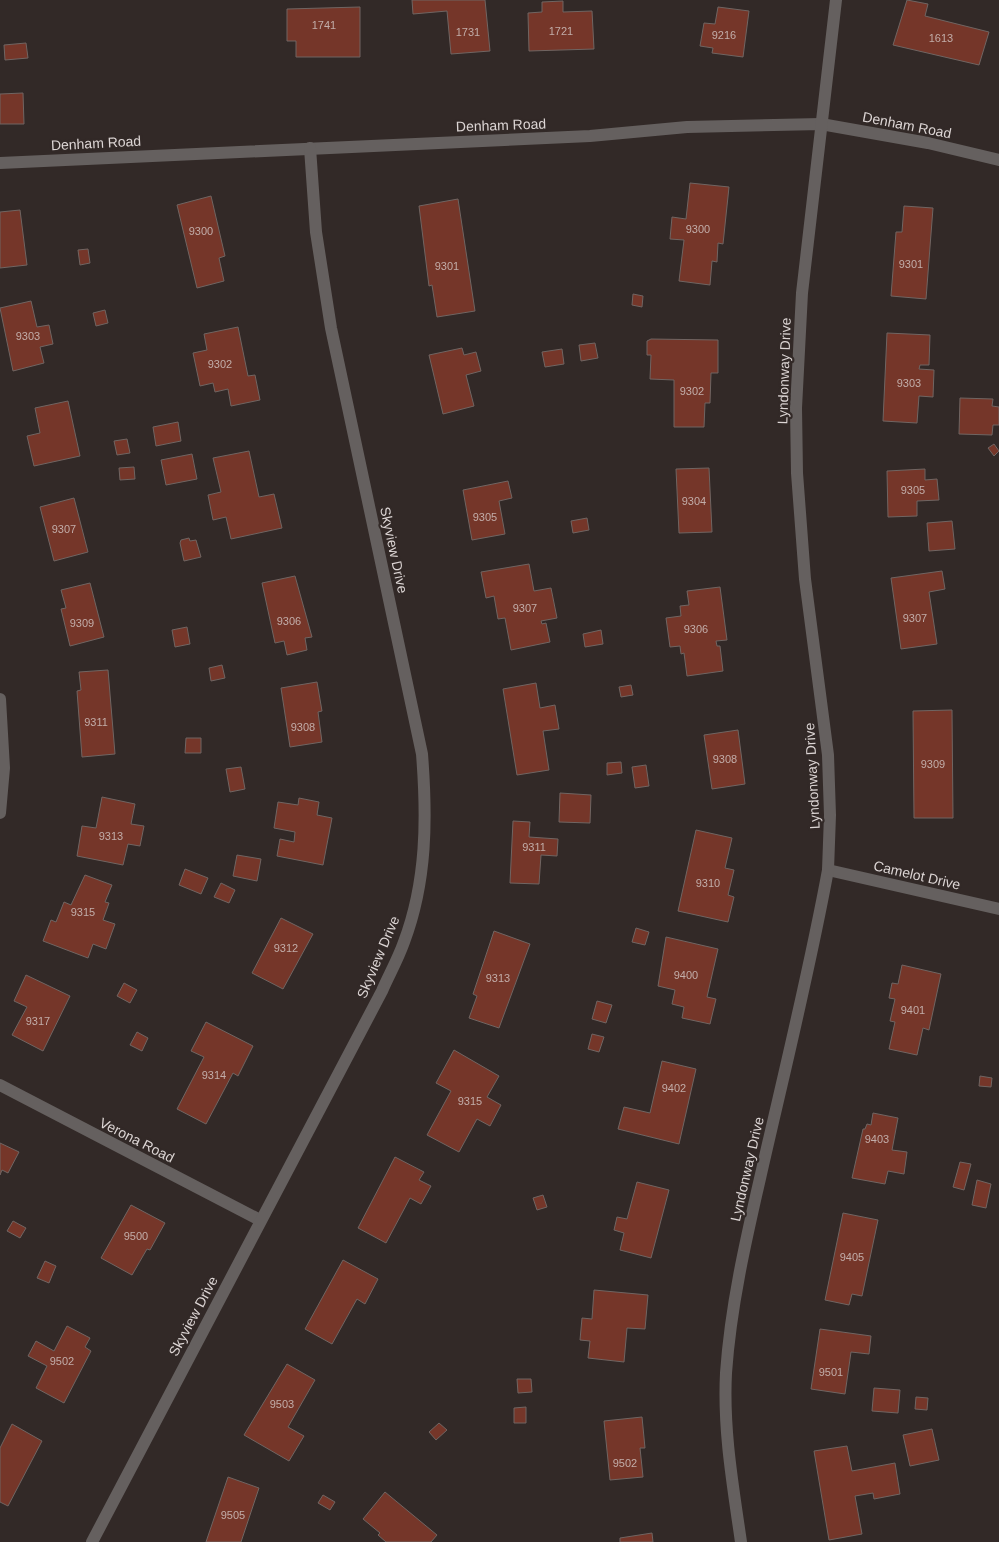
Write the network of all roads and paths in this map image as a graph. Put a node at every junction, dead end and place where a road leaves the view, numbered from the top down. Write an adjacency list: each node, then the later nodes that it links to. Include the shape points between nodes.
1 (836, 0): 2 (street, Lyndonway Drive)
2 (821, 124): 3 (street, Denham Road, via 687,127 590,136); 4 (street, Denham Road, via 928,143); 8 (street, Lyndonway Drive, via 802,293 796,408 805,580 828,755)
3 (310, 148): 5 (street, Denham Road); 11 (street, Skyview Drive, via 316,232 331,328 422,754 426,810 423,862 416,903 404,942 382,991)
4 (999, 160)
5 (0, 163)
6 (0, 699): 7 (street, via 4,768)
7 (0, 813)
8 (828, 870): 9 (street, Camelot Drive); 13 (street, Lyndonway Drive, via 731,1318 726,1418)
9 (999, 910)
10 (0, 1085): 11 (street, Verona Road)
11 (260, 1220): 12 (street, Skyview Drive)
12 (92, 1542)
13 (741, 1542)

